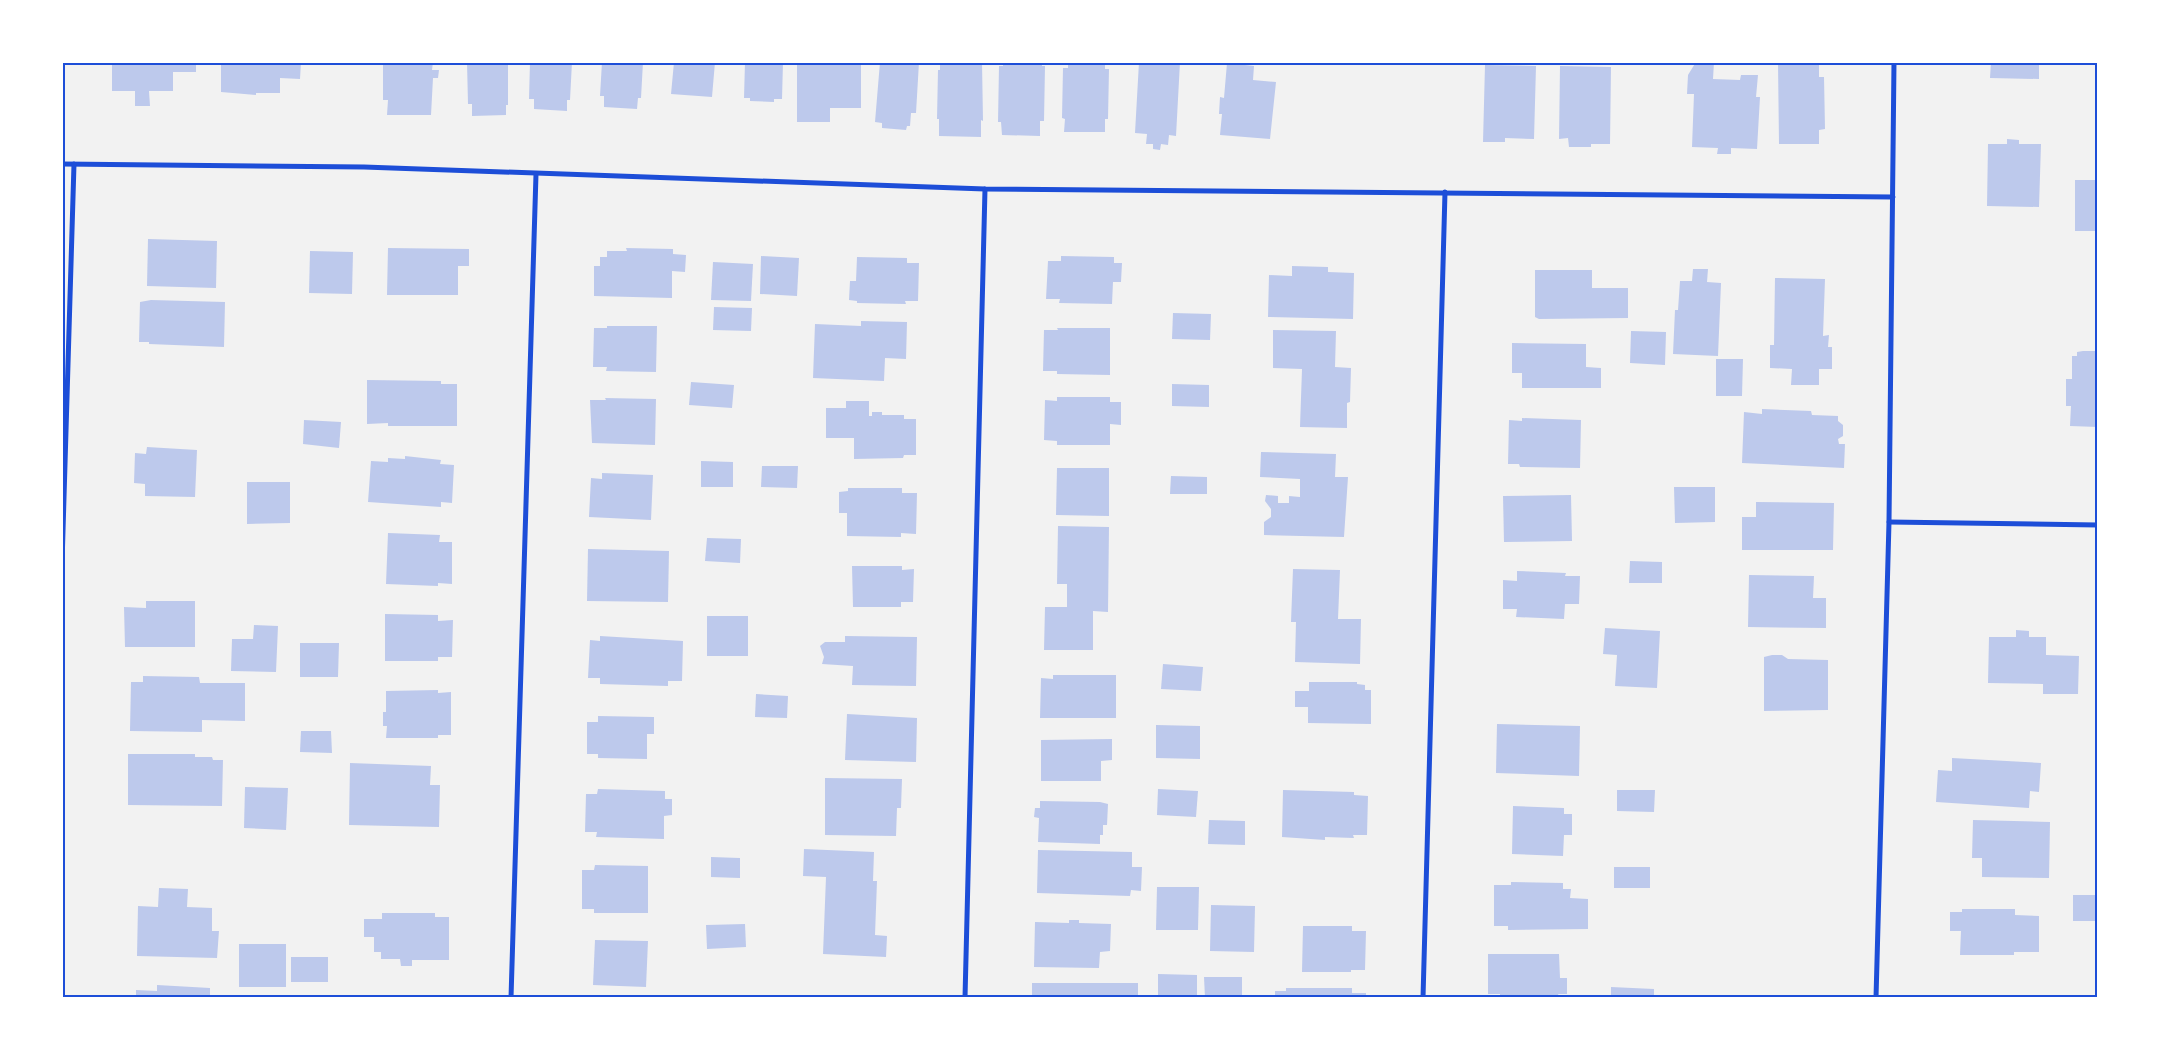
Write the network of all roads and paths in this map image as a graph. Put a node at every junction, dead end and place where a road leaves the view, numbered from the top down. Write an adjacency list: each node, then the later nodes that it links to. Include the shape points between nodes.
1 (1894, 62): 7 (street)
2 (62, 164): 3 (street)
3 (74, 164): 4 (street, via 364,167); 10 (street)
4 (536, 174): 5 (street); 11 (street)
5 (985, 190): 6 (street); 12 (street)
6 (1445, 192): 7 (street); 13 (street)
7 (1893, 197): 8 (street)
8 (1889, 522): 9 (street); 14 (street)
9 (2098, 525)
10 (62, 564)
11 (511, 998)
12 (965, 998)
13 (1423, 998)
14 (1876, 998)

